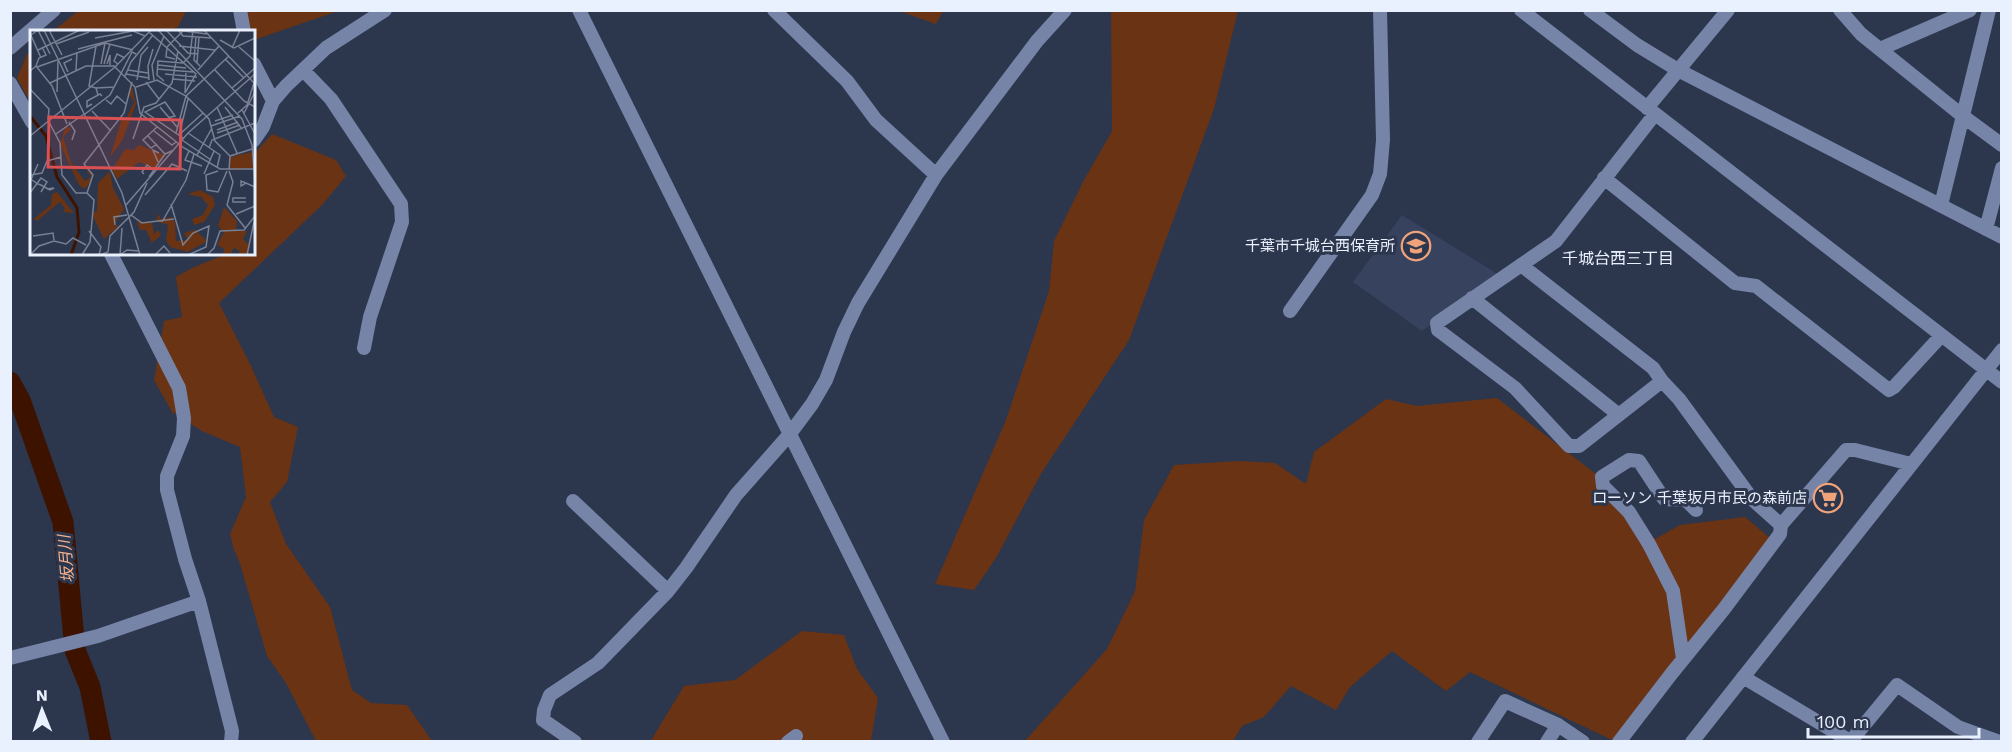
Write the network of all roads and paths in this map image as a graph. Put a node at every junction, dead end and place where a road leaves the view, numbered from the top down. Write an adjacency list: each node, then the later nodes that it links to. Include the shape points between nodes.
1 (240, 10): 15 (street)
2 (385, 10): 19 (street, via 326,48)
3 (579, 10): 46 (street)
4 (774, 10): 30 (street, via 847,81 876,120)
5 (1065, 10): 30 (street)
6 (1380, 10): 38 (street, via 1380,174 1372,195)
7 (1521, 10): 24 (street)
8 (1590, 10): 20 (street)
9 (1728, 10): 20 (street)
10 (1840, 10): 18 (street)
11 (1970, 10): 18 (street)
12 (1989, 10): 25 (street)
13 (53, 11): 14 (street)
14 (31, 30)
15 (244, 30)
16 (30, 31): 17 (street)
17 (10, 48)
18 (1880, 49): 25 (street)
19 (303, 70): 23 (street); 40 (street, via 331,99 401,204 402,222)
20 (1678, 70): 24 (street); 32 (street)
21 (255, 71): 23 (street)
22 (10, 83): 26 (street)
23 (273, 101): 27 (street)
24 (1651, 111): 31 (street); 39 (street)
25 (1964, 117): 28 (street); 32 (street)
26 (30, 118)
27 (255, 139)
28 (2001, 145)
29 (2001, 168): 33 (street)
30 (936, 175): 46 (street, via 858,303 826,380)
31 (1604, 178): 36 (street, via 1556,241); 39 (street, via 1734,283 1756,286 1889,390)
32 (1941, 205): 33 (street)
33 (1986, 229): 34 (street)
34 (2001, 235)
35 (115, 255): 52 (street, via 179,388 183,435 167,476 167,490)
36 (1521, 265): 37 (street); 43 (street, via 1653,368)
37 (1472, 298): 45 (street); 45 (street, via 1437,323 1438,330 1515,388 1569,446 1579,446)
38 (1290, 311)
39 (1941, 336): 42 (street)
40 (364, 348)
41 (2001, 350): 42 (street)
42 (1986, 370): 44 (street); 47 (street)
43 (1662, 381): 45 (street); 50 (street, via 1752,500)
44 (2001, 382)
45 (1618, 415)
46 (789, 435): 51 (street, via 735,495); 59 (street)
47 (1911, 464): 50 (street, via 1846,450); 55 (street)
48 (573, 501): 51 (street)
49 (1696, 510): 54 (street, via 1686,500 1664,499 1639,462 1629,460 1602,477 1603,486 1629,513 1649,544 1673,591)
50 (1781, 525): 54 (street, via 1780,534)
51 (668, 591): 58 (street, via 598,663 550,695 543,720)
52 (199, 601): 53 (street, via 98,636); 57 (street, via 232,731)
53 (10, 658)
54 (1683, 659): 63 (street)
55 (1743, 677): 64 (street); 65 (street)
56 (1558, 725): 60 (street, via 1505,701); 61 (street); 62 (street)
57 (231, 741)
58 (575, 741)
59 (943, 741)
60 (1478, 741)
61 (1547, 741)
62 (1583, 741)
63 (1619, 741)
64 (1692, 741)
65 (1850, 741): 66 (street, via 1897,685 1958,727)
66 (2000, 741)

